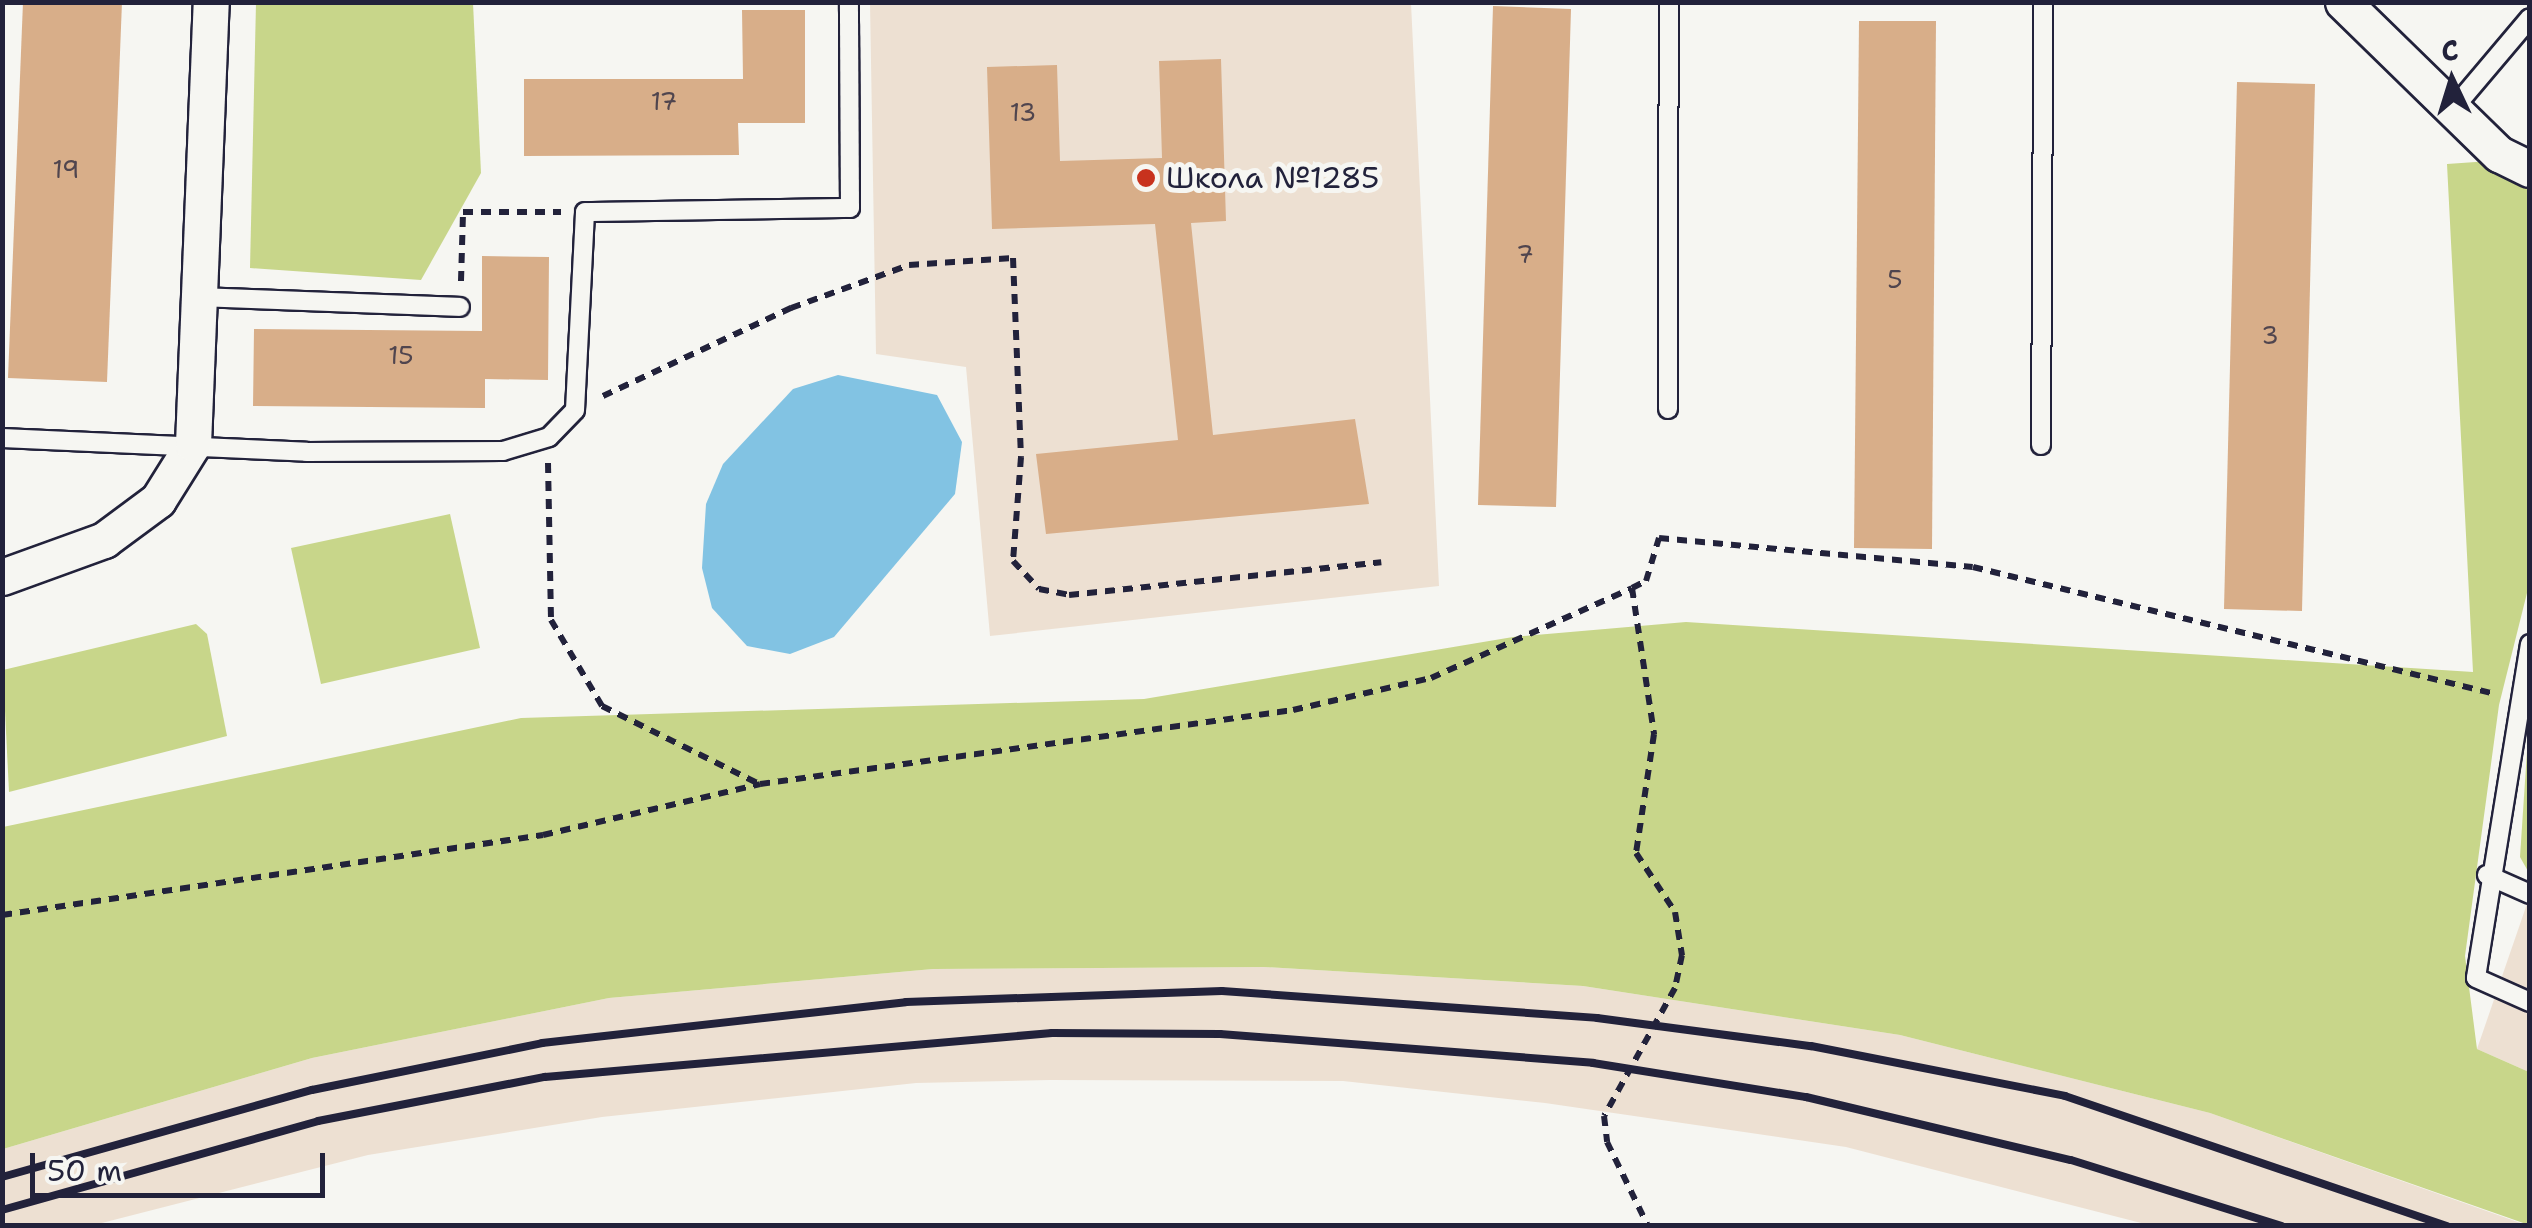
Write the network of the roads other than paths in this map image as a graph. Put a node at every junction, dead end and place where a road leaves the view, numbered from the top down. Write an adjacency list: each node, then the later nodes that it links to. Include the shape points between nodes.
1 (211, 2): 9 (street)
2 (849, 2): 13 (lane, via 850,208 586,212 575,410 550,437 504,452)
3 (1669, 2): 11 (lane)
4 (2043, 2): 14 (lane)
5 (2340, 3): 7 (street)
6 (2530, 18): 7 (lane)
7 (2453, 109): 8 (street)
8 (2530, 169)
9 (201, 297): 10 (lane); 13 (street)
10 (460, 307)
11 (1668, 409)
12 (2, 438): 13 (lane)
13 (192, 444): 15 (street, via 158,500 104,540)
14 (2041, 445)
15 (2, 577)
16 (2530, 644): 17 (lane)
17 (2487, 875): 18 (lane); 19 (lane, via 2476,978)
18 (2530, 894)
19 (2530, 1002)

